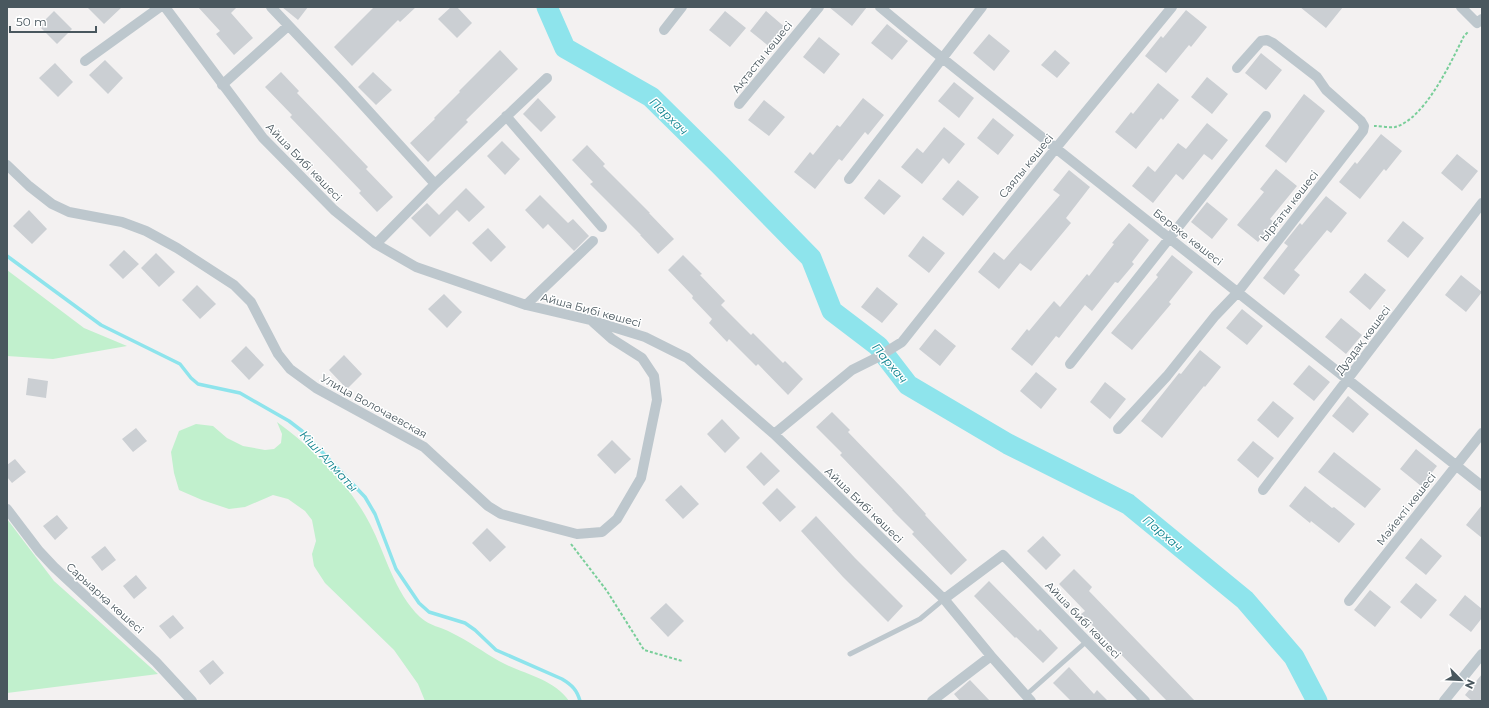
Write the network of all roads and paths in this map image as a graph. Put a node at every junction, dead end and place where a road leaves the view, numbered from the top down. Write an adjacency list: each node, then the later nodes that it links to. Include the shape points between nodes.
1 (160, 7): 14 (street)
2 (165, 7): 17 (street, Айша Бибі көшесі)
3 (271, 7): 11 (street)
4 (682, 7): 12 (street)
5 (818, 7): 18 (street, Ақтасты көшесі)
6 (880, 7): 13 (street, Береке көшесі)
7 (982, 7): 13 (street)
8 (1172, 7): 22 (street, Саялы көшесі)
9 (1461, 7): 10 (street)
10 (1479, 21): 21 (path, via 1464,36 1434,91 1414,117 1395,127)
11 (288, 26): 17 (street); 25 (street)
12 (664, 30)
13 (941, 58): 22 (street, Береке көшесі); 24 (street)
14 (85, 60)
15 (1237, 68): 21 (street, via 1261,41 1267,40 1317,77 1326,90)
16 (547, 78): 19 (street)
17 (222, 85): 30 (street, Айша Бибі көшесі, via 263,138 334,210)
18 (739, 104)
19 (506, 116): 25 (street); 27 (street)
20 (1266, 116): 28 (street)
21 (1364, 126): 31 (street, Ырғаты көшесі)
22 (1056, 148): 28 (street, Береке көшесі); 38 (street, Саялы көшесі, via 902,342 852,370)
23 (7, 165): 43 (street, Улица Волочаевская, via 52,204 68,212 122,222 146,231 234,285 251,302 278,354 290,369 303,379 424,447 488,506 501,514)
24 (849, 179)
25 (435, 184): 30 (street)
26 (1482, 203): 35 (street, Дуадақ көшесі)
27 (602, 227)
28 (1169, 238): 31 (street, Береке көшесі); 34 (street)
29 (593, 241): 32 (street)
30 (376, 244): 32 (street, Айша Бибі көшесі, via 416,267)
31 (1238, 292): 35 (street, Береке көшесі); 36 (street, Ырғаты көшесі)
32 (526, 305): 33 (street, Айша Бибі көшесі)
33 (590, 320): 38 (street, Айша Бибі көшесі, via 645,337 687,358); 43 (street, Улица Волочаевская, via 612,339 642,358 654,376 657,400 641,478 617,519 602,532 577,534)
34 (1070, 364)
35 (1349, 378): 39 (street, Береке көшесі); 41 (street, Дуадақ көшесі)
36 (1118, 429)
37 (1482, 433): 39 (street, Мәйекті көшесі)
38 (774, 434): 44 (street, Айша Бибі көшесі)
39 (1456, 465): 40 (street, Береке көшесі); 45 (street, Мәйекті көшесі)
40 (1482, 486)
41 (1263, 490)
42 (7, 509): 52 (street, Сарыарқа көшесі, via 54,567 135,641)
43 (561, 530): 50 (path, via 607,591 644,650)
44 (944, 599): 46 (street, Айша бибі көшесі, via 1003,555); 47 (lane, via 920,619); 49 (street, Айша Бибі көшесі)
45 (1349, 601)
46 (1087, 641): 51 (lane); 54 (street, Айша бибі көшесі)
47 (850, 654)
48 (1482, 654): 55 (street)
49 (991, 656): 51 (street, Айша Бибі көшесі); 53 (street)
50 (682, 661)
51 (1028, 698)
52 (192, 701)
53 (932, 701)
54 (1145, 701)
55 (1444, 701)

